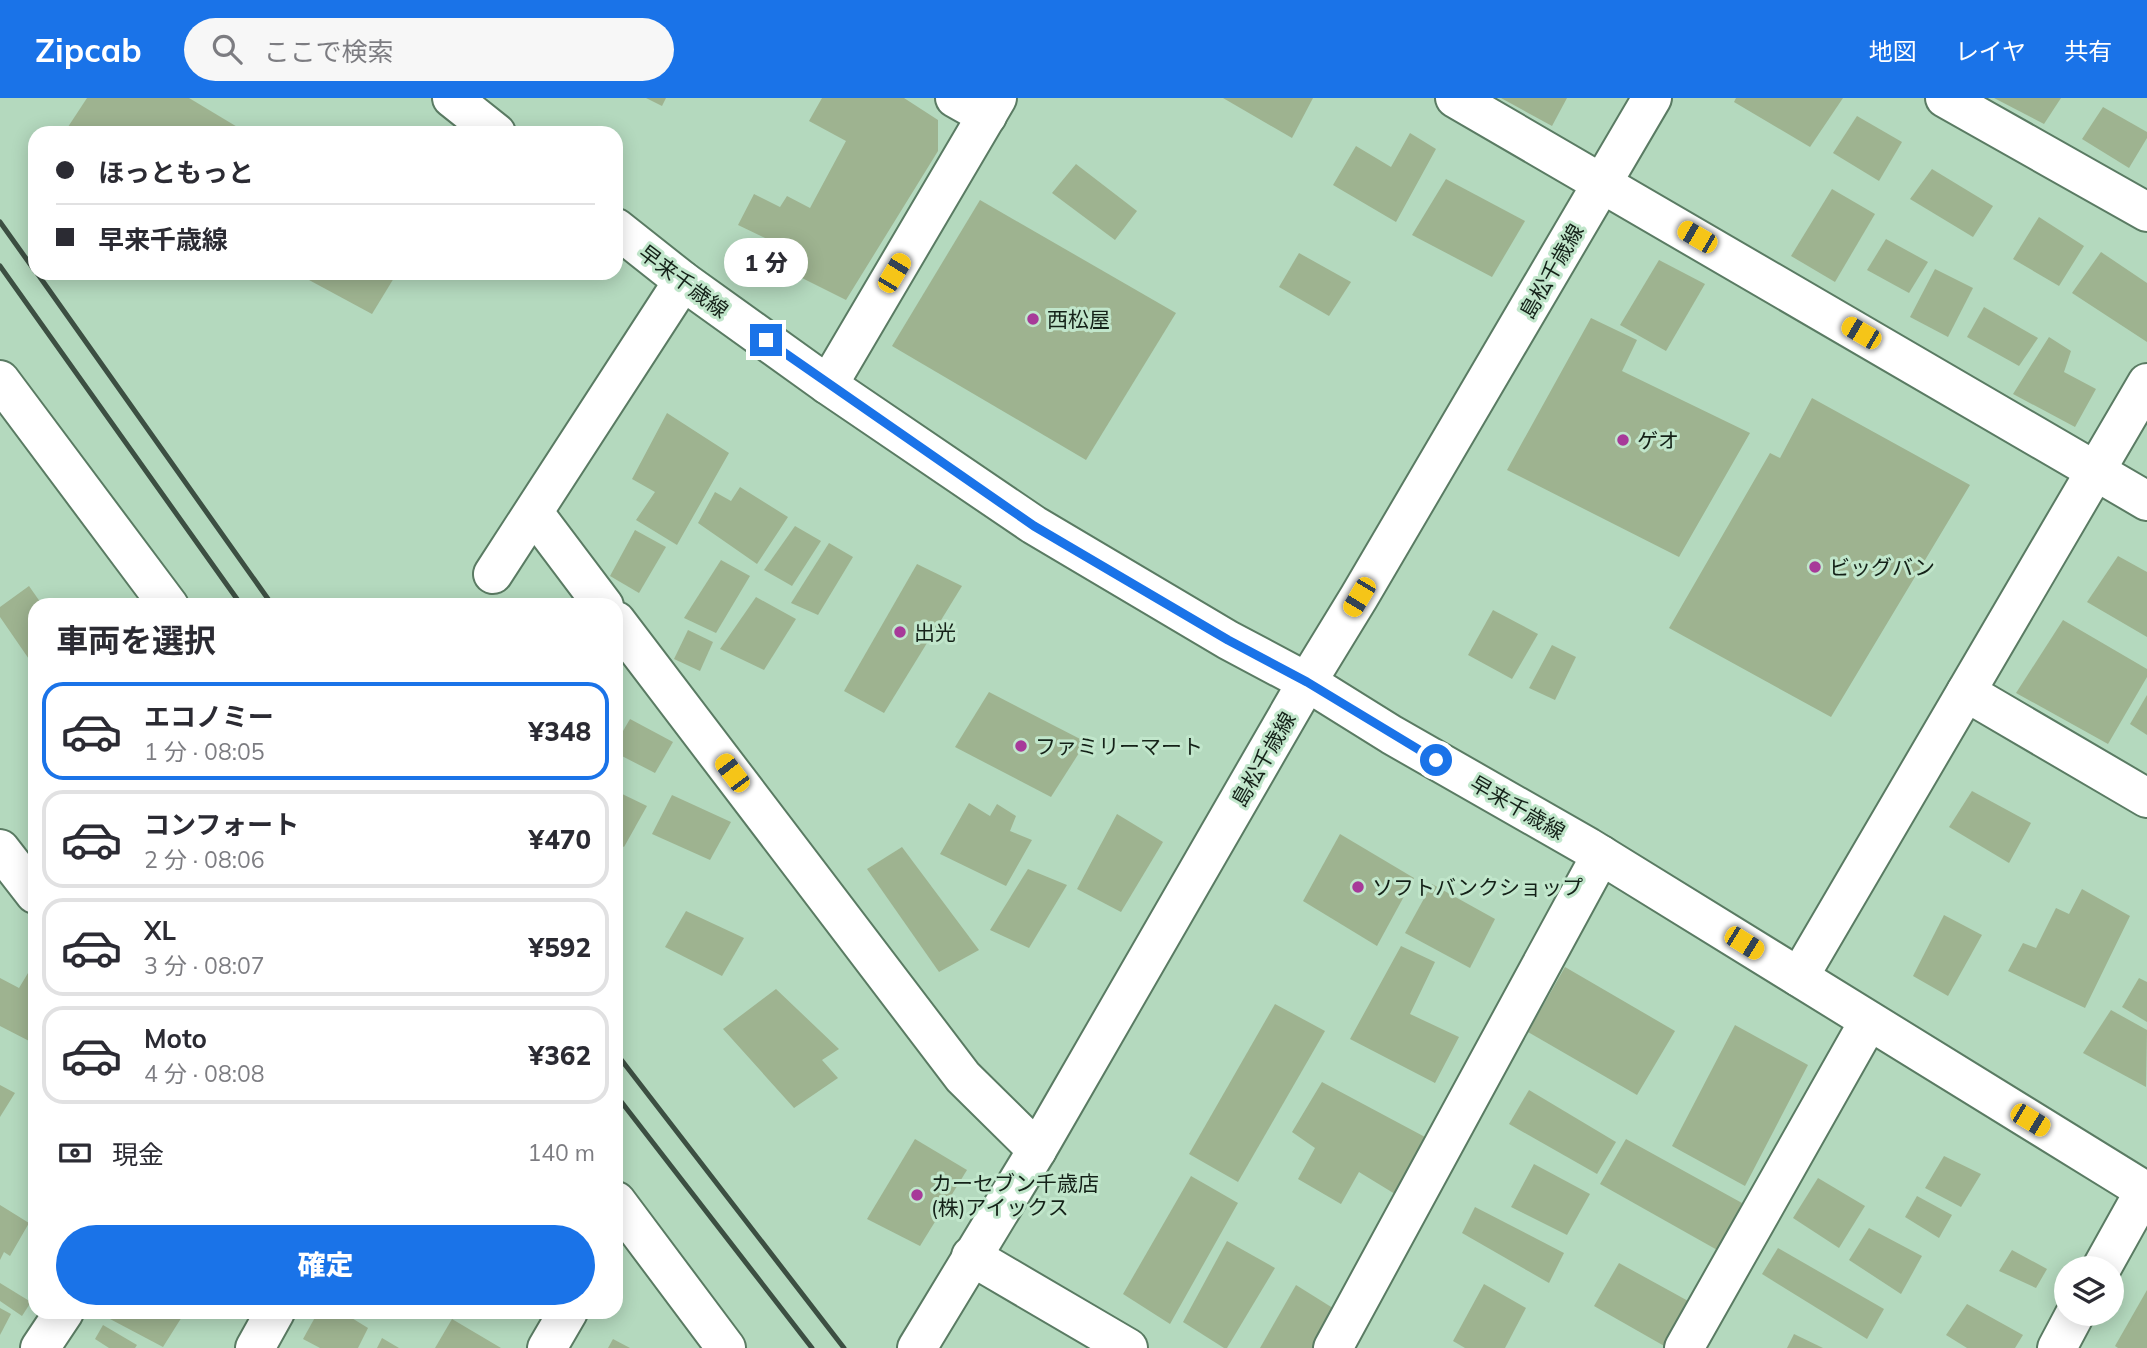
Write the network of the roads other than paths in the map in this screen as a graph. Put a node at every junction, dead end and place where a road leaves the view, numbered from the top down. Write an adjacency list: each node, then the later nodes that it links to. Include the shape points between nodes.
1 (452, 98): 6 (street)
2 (1455, 98): 7 (street)
3 (1653, 98): 7 (street, 島松千歳線)
4 (1945, 98): 8 (street)
5 (980, 104): 13 (street)
6 (487, 126)
7 (1603, 183): 14 (street); 21 (street, 島松千歳線)
8 (2147, 212)
9 (623, 234): 10 (street, 早来千歳線)
10 (682, 281): 13 (street, 早来千歳線); 16 (street)
11 (0, 380): 18 (street)
12 (2147, 383): 14 (street)
13 (828, 385): 21 (street, 早来千歳線, via 1034,526)
14 (2096, 470): 15 (street); 22 (street)
15 (2147, 501)
16 (534, 513): 17 (street); 19 (street)
17 (493, 574)
18 (163, 598)
19 (598, 598)
20 (623, 630): 29 (street, via 963,1077)
21 (1307, 682): 25 (street, 早来千歳線); 29 (street, 島松千歳線)
22 (1966, 692): 23 (street); 27 (street)
23 (2147, 798)
24 (1, 853): 26 (street)
25 (1601, 855): 27 (street, 早来千歳線); 44 (street)
26 (28, 886)
27 (1799, 977): 28 (street, 早来千歳線)
28 (1870, 1021): 30 (street, 早来千歳線); 45 (street)
29 (1037, 1150): 32 (street, 島松千歳線)
30 (2146, 1191): 33 (street)
31 (623, 1222): 41 (street)
32 (971, 1256): 42 (street, 島松千歳線); 43 (street)
33 (2108, 1256)
34 (59, 1319): 38 (street)
35 (271, 1319): 39 (street)
36 (564, 1319): 40 (street)
37 (2069, 1326): 46 (street)
38 (40, 1348)
39 (255, 1348)
40 (547, 1348)
41 (726, 1348)
42 (917, 1348)
43 (1128, 1348)
44 (1333, 1348)
45 (1684, 1348)
46 (2057, 1348)

